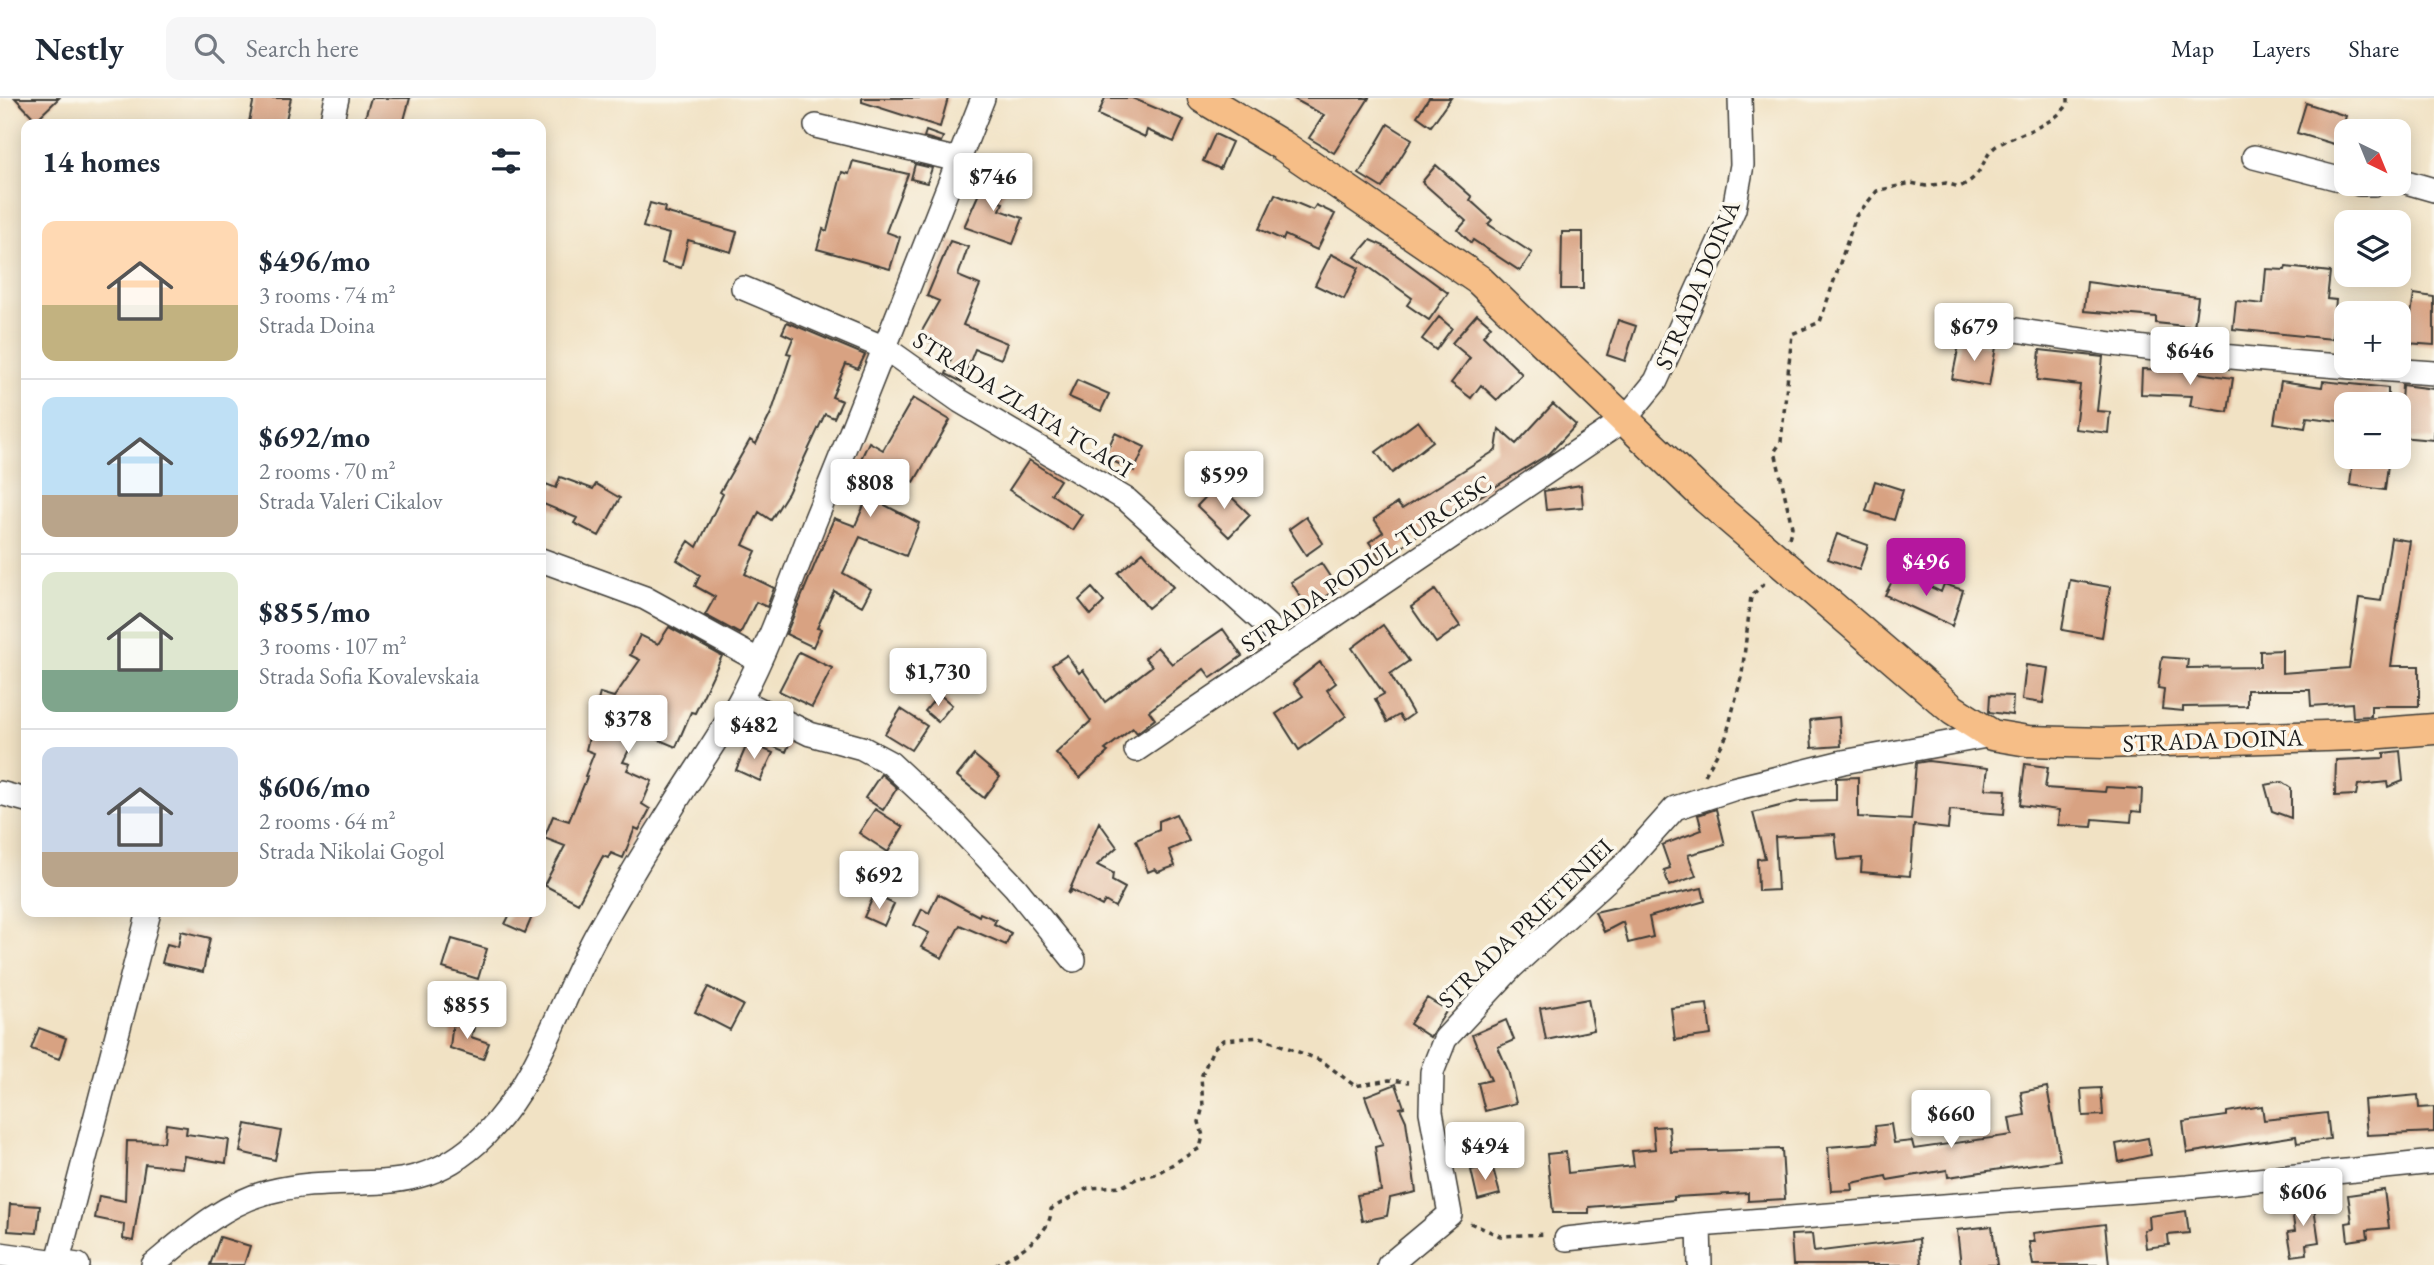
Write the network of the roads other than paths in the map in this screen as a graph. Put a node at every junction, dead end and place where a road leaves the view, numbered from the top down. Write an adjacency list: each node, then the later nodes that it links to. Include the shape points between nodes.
1 (337, 98): 5 (street)
2 (983, 98): 8 (street)
3 (1203, 98): 16 (main road, STRADA DOINA, via 1457,263 1506,303)
4 (1740, 98): 16 (street, STRADA DOINA, via 1742,165 1734,209)
5 (332, 119)
6 (816, 126): 8 (street)
7 (2254, 157): 9 (street)
8 (958, 160): 14 (street)
9 (2334, 178)
10 (2412, 184): 11 (street)
11 (2434, 190)
12 (743, 288): 14 (street, STRADA ZLATA TCACI)
13 (1964, 321): 15 (street, via 2178,353)
14 (885, 348): 18 (street, STRADA ZLATA TCACI, via 960,401 1127,500 1269,628); 19 (street)
15 (2434, 373)
16 (1635, 429): 18 (street, STRADA PODUL TURCESC); 22 (main road, STRADA DOINA, via 1707,499 1953,710)
17 (546, 561): 19 (street, via 645,598)
18 (1285, 649): 23 (street, STRADA PODUL TURCESC)
19 (758, 660): 20 (street)
20 (740, 701): 28 (street, via 810,734 862,748 890,763 1015,887); 34 (street, via 598,932 524,1087 483,1137 447,1164 416,1179 319,1183 268,1192 204,1224)
21 (2434, 729): 22 (main road, STRADA DOINA, via 2104,743)
22 (1992, 735): 26 (street, STRADA DOINA, via 1843,762)
23 (1136, 750)
24 (0, 793): 25 (street)
25 (21, 799)
26 (1675, 808): 35 (street, STRADA PRIETENIEI, via 1624,865 1511,967 1445,1039 1432,1072 1431,1112 1450,1214)
27 (148, 917): 33 (street)
28 (1074, 960)
29 (2434, 1162): 30 (street, via 2188,1187)
30 (1699, 1225): 31 (street); 36 (street)
31 (1566, 1239)
32 (0, 1254): 33 (street)
33 (68, 1263)
34 (153, 1265)
35 (1389, 1265)
36 (1700, 1265)

